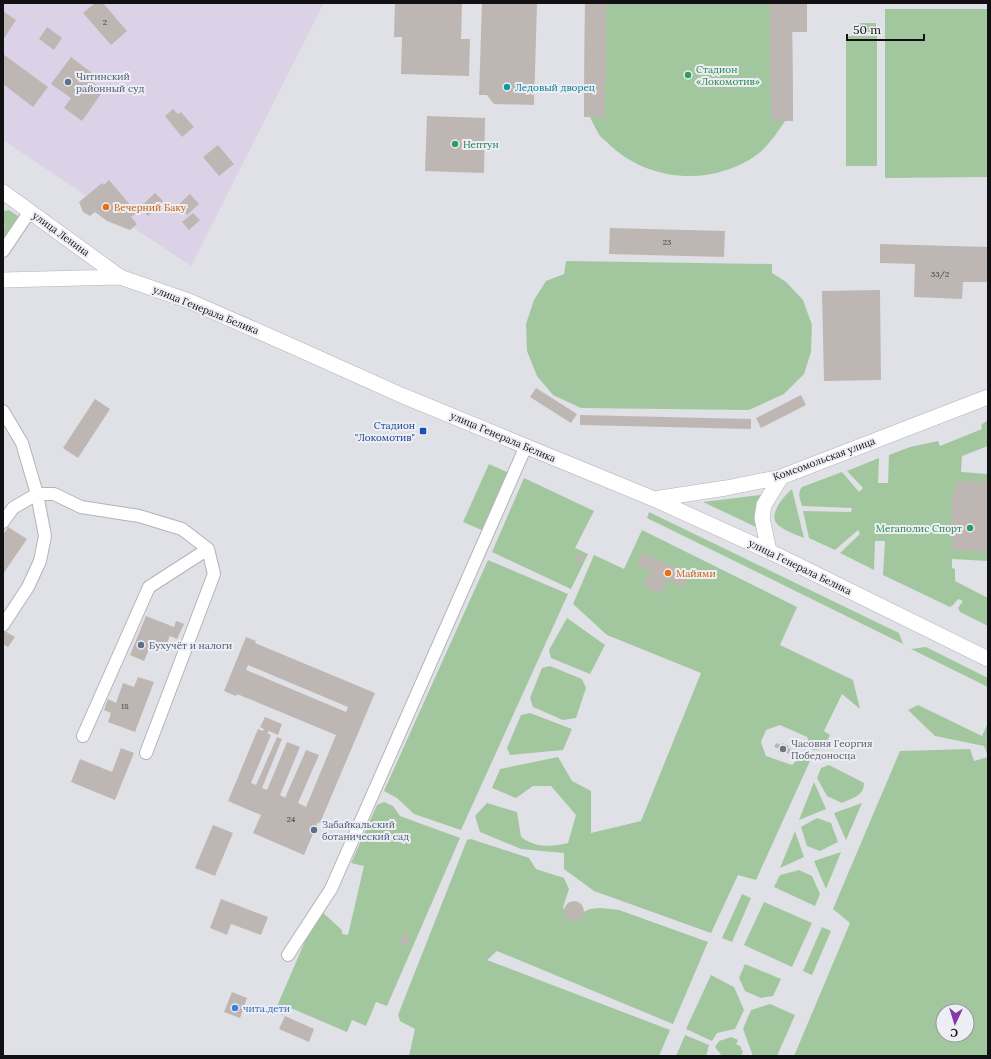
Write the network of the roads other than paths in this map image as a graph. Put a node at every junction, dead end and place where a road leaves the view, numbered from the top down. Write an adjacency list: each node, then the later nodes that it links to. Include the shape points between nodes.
1 (5, 197): 2 (main road, улица Ленина)
2 (30, 211): 3 (street); 4 (main road, улица Ленина)
3 (3, 251)
4 (120, 277): 5 (main road, улица Генерала Белика); 8 (main road, улица Генерала Белика, via 189,301 401,395)
5 (3, 280)
6 (988, 397): 9 (main road, Комсомольская улица)
7 (3, 411): 10 (street, via 22,443)
8 (526, 446): 11 (main road, улица Генерала Белика); 20 (street, via 331,889)
9 (780, 477): 11 (main road, Комсомольская улица); 14 (main road, via 764,504 762,518)
10 (37, 494): 12 (street, via 13,508); 13 (street, via 54,494 81,507 139,516 182,529); 15 (street, via 45,536 40,561 28,587)
11 (654, 499): 14 (main road, улица Генерала Белика)
12 (3, 522)
13 (208, 549): 18 (street, via 149,587); 19 (street, via 214,574)
14 (769, 551): 17 (main road, улица Генерала Белика)
15 (6, 612): 16 (street)
16 (3, 625)
17 (988, 659)
18 (83, 736)
19 (146, 753)
20 (288, 955)

